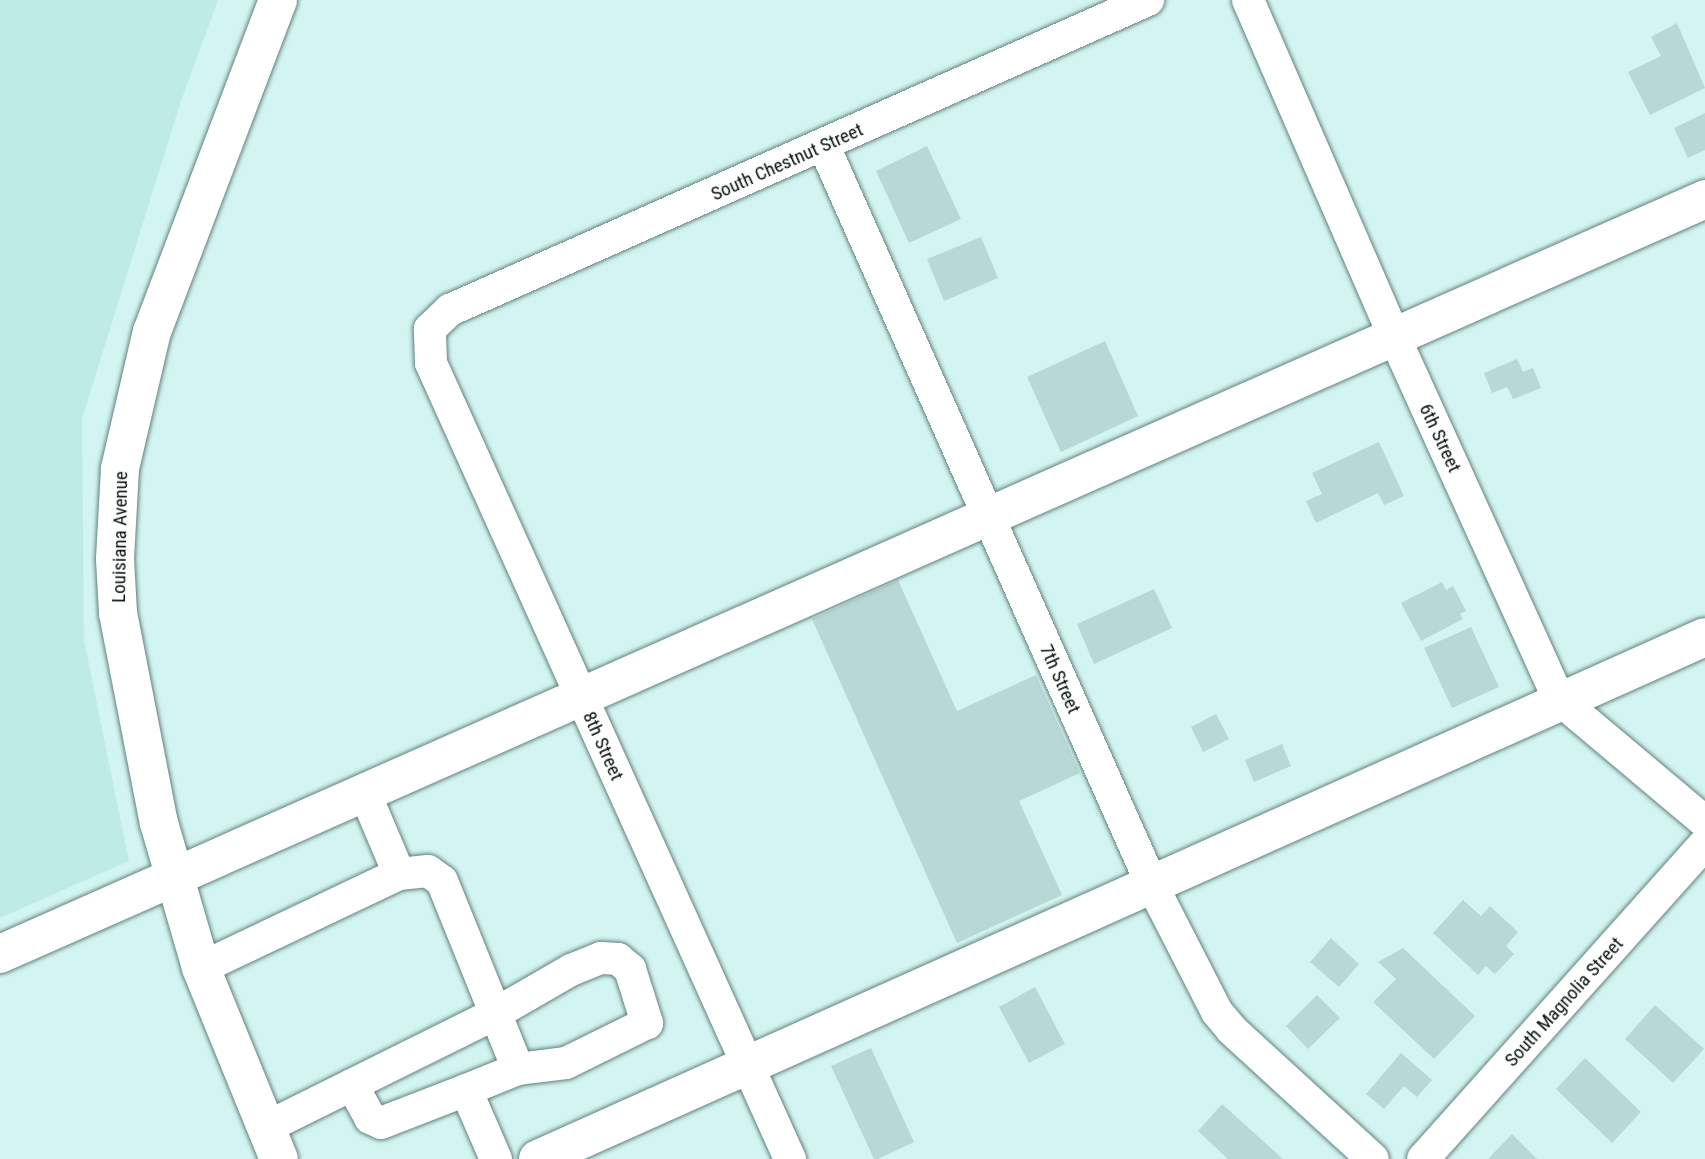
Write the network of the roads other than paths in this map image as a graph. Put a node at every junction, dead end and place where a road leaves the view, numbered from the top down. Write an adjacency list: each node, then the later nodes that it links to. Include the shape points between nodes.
1 (278, 0): 16 (main road, Louisiana Avenue, via 152,331 121,469 118,614 136,718)
2 (1148, 0): 4 (street, South Chestnut Street)
3 (1248, 0): 7 (street, 6th Street)
4 (824, 146): 6 (street, South Chestnut Street, via 450,310); 8 (street, 7th Street)
5 (1705, 199): 7 (main road)
6 (430, 329): 10 (street, 8th Street, via 432,363)
7 (1394, 336): 8 (main road); 11 (street, 6th Street)
8 (986, 516): 10 (main road); 17 (street, 7th Street)
9 (1705, 637): 11 (main road)
10 (580, 695): 12 (main road); 21 (street, 8th Street)
11 (1559, 699): 13 (street, 6th Street); 17 (main road)
12 (364, 791): 15 (street); 16 (main road)
13 (1705, 822)
14 (1705, 844): 30 (street, South Magnolia Street)
15 (399, 874): 19 (street); 20 (street, via 428,871 442,881)
16 (175, 878): 18 (main road); 19 (main road, Louisiana Avenue)
17 (1152, 885): 21 (main road); 29 (street, 7th Street, via 1217,1012 1231,1030)
18 (0, 954)
19 (201, 968): 25 (main road, Louisiana Avenue)
20 (493, 1015): 22 (street); 22 (street, via 601,958 618,959 630,970 646,1023 566,1063); 23 (street)
21 (748, 1066): 27 (main road); 28 (street, 8th Street)
22 (518, 1069): 24 (street)
23 (352, 1085): 24 (street, via 370,1118 381,1123); 25 (street)
24 (466, 1090): 26 (street)
25 (272, 1144)
26 (496, 1159)
27 (538, 1159)
28 (790, 1159)
29 (1373, 1159)
30 (1423, 1159)

